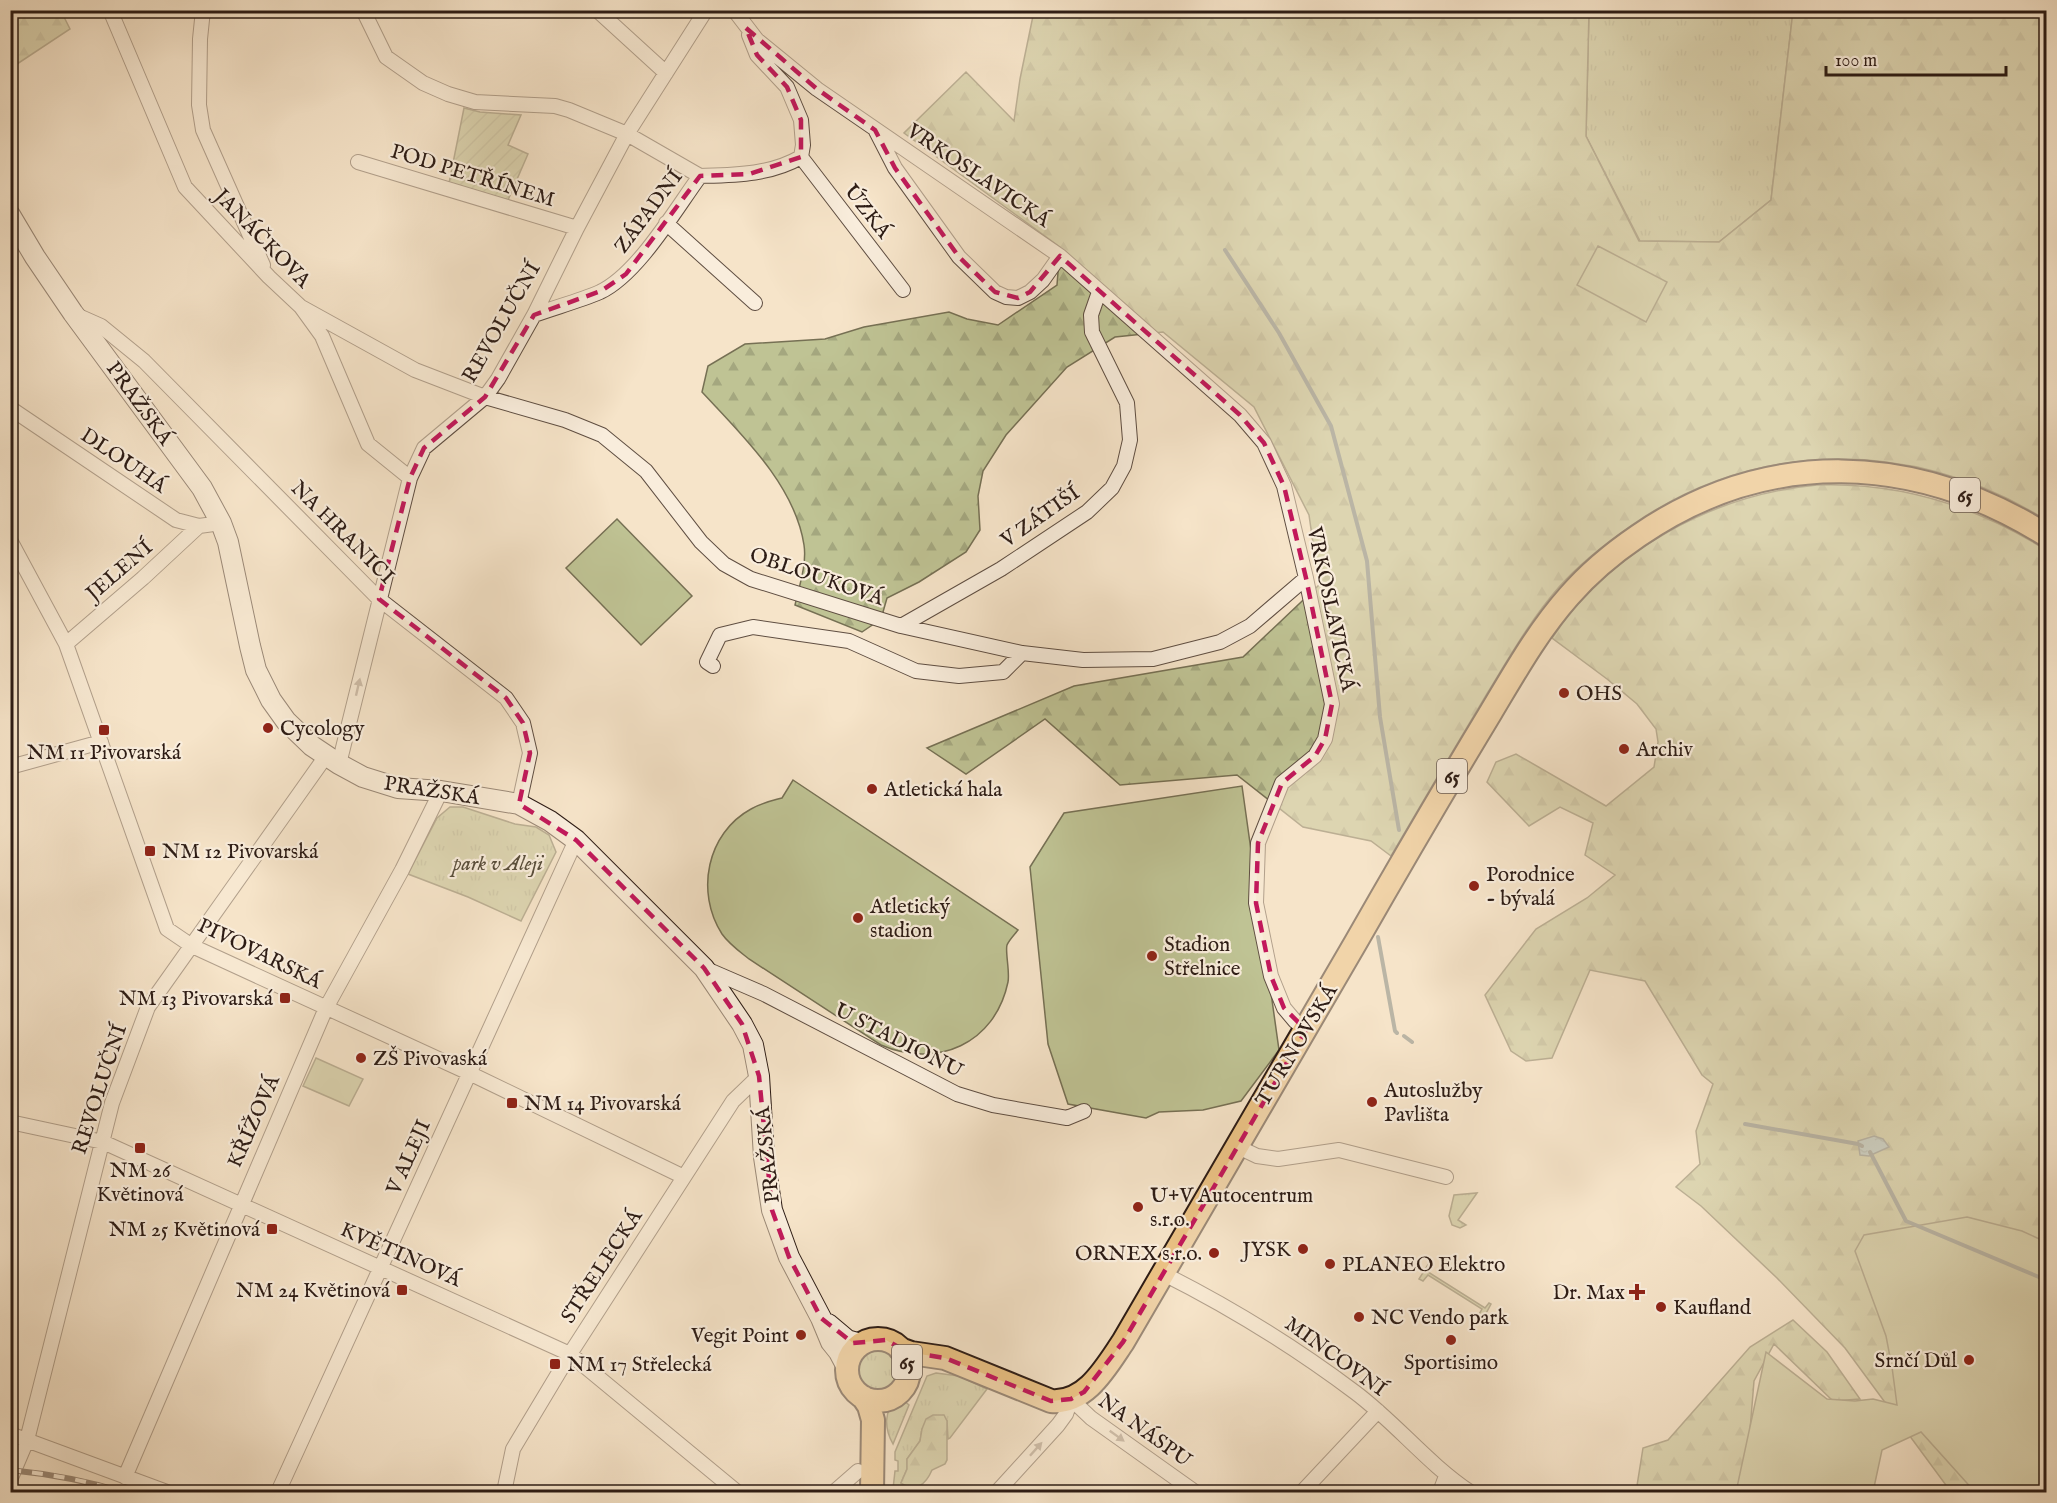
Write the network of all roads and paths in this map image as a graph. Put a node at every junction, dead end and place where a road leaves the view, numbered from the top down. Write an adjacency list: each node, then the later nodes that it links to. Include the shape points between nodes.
1 (110, 10): 20 (street, JANÁČKOVA, via 185,187)
2 (203, 10): 20 (street, via 199,105 203,130)
3 (363, 10): 12 (street, via 386,57 410,76 436,89 482,103 555,106)
4 (597, 10): 10 (street)
5 (706, 10): 10 (street, REVOLUČNÍ)
6 (734, 10): 9 (street, VRKOSLAVICKÁ)
7 (880, 10): 8 (street)
8 (895, 10)
9 (746, 28): 11 (street, VRKOSLAVICKÁ, via 772,54); 13 (street, via 757,55 787,87 801,120)
10 (666, 73): 12 (street, REVOLUČNÍ)
11 (875, 129): 19 (street, VRKOSLAVICKÁ); 19 (street, VRKOSLAVICKÁ, via 895,168 959,256 995,292 1018,298 1030,292)
12 (627, 134): 15 (street); 18 (street, REVOLUČNÍ)
13 (801, 157): 15 (street, ZÁPADNÍ, via 788,165 749,174); 21 (street, ÚZKÁ)
14 (358, 162): 18 (street, POD PETŘÍNEM)
15 (700, 176): 17 (street, ZÁPADNÍ)
16 (10, 215): 25 (main road, PRAŽSKÁ)
17 (666, 223): 23 (street); 26 (street, ZÁPADNÍ, via 626,274 601,291)
18 (577, 228): 26 (street, REVOLUČNÍ)
19 (1059, 256): 22 (street, VRKOSLAVICKÁ)
20 (269, 277): 24 (street, JANÁČKOVA)
21 (903, 290)
22 (1099, 292): 34 (street, VRKOSLAVICKÁ, via 1240,415 1264,443 1284,486); 36 (street, V ZÁTIŠÍ, via 1090,315 1092,332 1127,403 1130,440 1124,466 1112,488 1087,512 1001,569)
23 (755, 303)
24 (301, 307): 27 (street, OBLOUKOVÁ, via 415,370); 29 (street, JANÁČKOVA, via 322,336 368,444)
25 (73, 313): 30 (main road, PRAŽSKÁ, via 202,488); 35 (street, NA HRANICI, via 100,326 144,361)
26 (534, 315): 27 (street, REVOLUČNÍ)
27 (485, 397): 29 (street, REVOLUČNÍ, via 424,448); 36 (street, OBLOUKOVÁ, via 602,435 646,471 701,542 724,564 751,579)
28 (10, 408): 31 (street, DLOUHÁ, via 176,520)
29 (410, 478): 35 (street, REVOLUČNÍ)
30 (221, 523): 31 (street, DLOUHÁ); 41 (main road, PRAŽSKÁ, via 260,678 286,721)
31 (199, 526): 37 (street, JELENÍ)
32 (2046, 535): 49 (main road, TURNOVSKÁ / 65, via 1954,490 1903,478 1836,471 1774,477 1732,488 1690,505 1626,544 1570,594 1550,618 1461,761)
33 (10, 540): 37 (street, PIVOVARSKÁ)
34 (1305, 578): 38 (street, OBLOUKOVÁ, via 1251,626 1220,642 1153,658 1083,660); 49 (street, VRKOSLAVICKÁ, via 1332,704 1324,739 1315,756 1282,783 1258,843 1256,903 1271,976 1284,1008)
35 (379, 599): 41 (street, REVOLUČNÍ, one-way to 35); 44 (street, NA HRANICI, via 506,698 523,723 530,753)
36 (901, 626): 38 (street, OBLOUKOVÁ)
37 (66, 644): 40 (street, PIVOVARSKÁ)
38 (1022, 653): 39 (street, via 1003,672 959,676 916,671 849,641 753,627 720,635 707,662)
39 (713, 666)
40 (101, 742): 42 (street); 46 (street, PIVOVARSKÁ, via 167,929)
41 (333, 760): 43 (main road, PRAŽSKÁ, via 363,777 398,788); 46 (street, REVOLUČNÍ)
42 (10, 767)
43 (441, 791): 44 (main road, PRAŽSKÁ); 48 (street, KŘÍŽOVÁ)
44 (519, 804): 45 (main road, PRAŽSKÁ)
45 (576, 840): 47 (main road, PRAŽSKÁ); 50 (street, V ALEJI)
46 (192, 946): 48 (street, PIVOVARSKÁ); 54 (street, REVOLUČNÍ, via 148,1007 112,1104)
47 (704, 968): 51 (main road, PRAŽSKÁ, via 753,1045); 52 (street, U STADIONU, via 764,994 957,1094 993,1105 1067,1118)
48 (326, 1008): 50 (street, PIVOVARSKÁ); 58 (street, KŘÍŽOVÁ)
49 (1306, 1030): 55 (main road, TURNOVSKÁ / 65)
50 (469, 1073): 56 (street, PIVOVARSKÁ); 59 (street, V ALEJI)
51 (759, 1076): 56 (street, STŘELECKÁ, via 733,1101); 61 (main road, PRAŽSKÁ, via 772,1210 789,1257)
52 (1084, 1111)
53 (10, 1122): 54 (street, KVĚTINOVÁ)
54 (103, 1142): 58 (street, KVĚTINOVÁ); 73 (street, REVOLUČNÍ)
55 (1236, 1146): 57 (street, via 1257,1156 1278,1159 1339,1150); 60 (main road, TURNOVSKÁ / 65)
56 (684, 1177): 64 (street, STŘELECKÁ)
57 (1446, 1177)
58 (240, 1204): 59 (street, KVĚTINOVÁ); 76 (street, KŘÍŽOVÁ)
59 (381, 1268): 64 (street, KVĚTINOVÁ); 79 (street, V ALEJI)
60 (1162, 1273): 70 (main road, TURNOVSKÁ / 65, via 1108,1363 1084,1392); 71 (street, MINCOVNÍ, via 1270,1334)
61 (821, 1318): 62 (main road, PRAŽSKÁ, via 843,1338); 66 (main road, PRAŽSKÁ)
62 (861, 1344): 63 (main road, PRAŽSKÁ / 65, via 878,1339); 66 (main road, 65)
63 (900, 1349): 65 (main road, 65); 67 (main road, 65, via 908,1365)
64 (570, 1354): 80 (street, STŘELECKÁ, via 513,1449); 81 (street, KVĚTINOVÁ)
65 (956, 1362): 67 (main road, 65, via 926,1366); 70 (main road, 65, via 1052,1401)
66 (847, 1367): 68 (main road, PRAŽSKÁ, via 850,1385)
67 (906, 1382): 69 (main road, 65)
68 (863, 1397): 69 (main road, 65, via 879,1401); 83 (main road, PRAŽSKÁ, via 873,1419)
69 (891, 1398): 84 (main road, 65, via 882,1419)
70 (1071, 1400): 85 (street, one-way to 70, via 1058,1425); 86 (street, NA NÁSPU, one-way to 86)
71 (1378, 1411): 75 (street, MINCOVNÍ); 87 (street)
72 (10, 1434): 73 (street)
73 (27, 1440): 76 (street); 77 (street, REVOLUČNÍ)
74 (858, 1471): 82 (street)
75 (1446, 1476): 88 (street); 89 (street, MINCOVNÍ)
76 (124, 1477): 78 (street)
77 (10, 1480)
78 (167, 1492)
79 (278, 1492)
80 (504, 1492)
81 (736, 1492)
82 (834, 1492)
83 (872, 1492)
84 (881, 1492)
85 (997, 1492)
86 (1195, 1492)
87 (1302, 1492)
88 (1440, 1492)
89 (1470, 1492)

